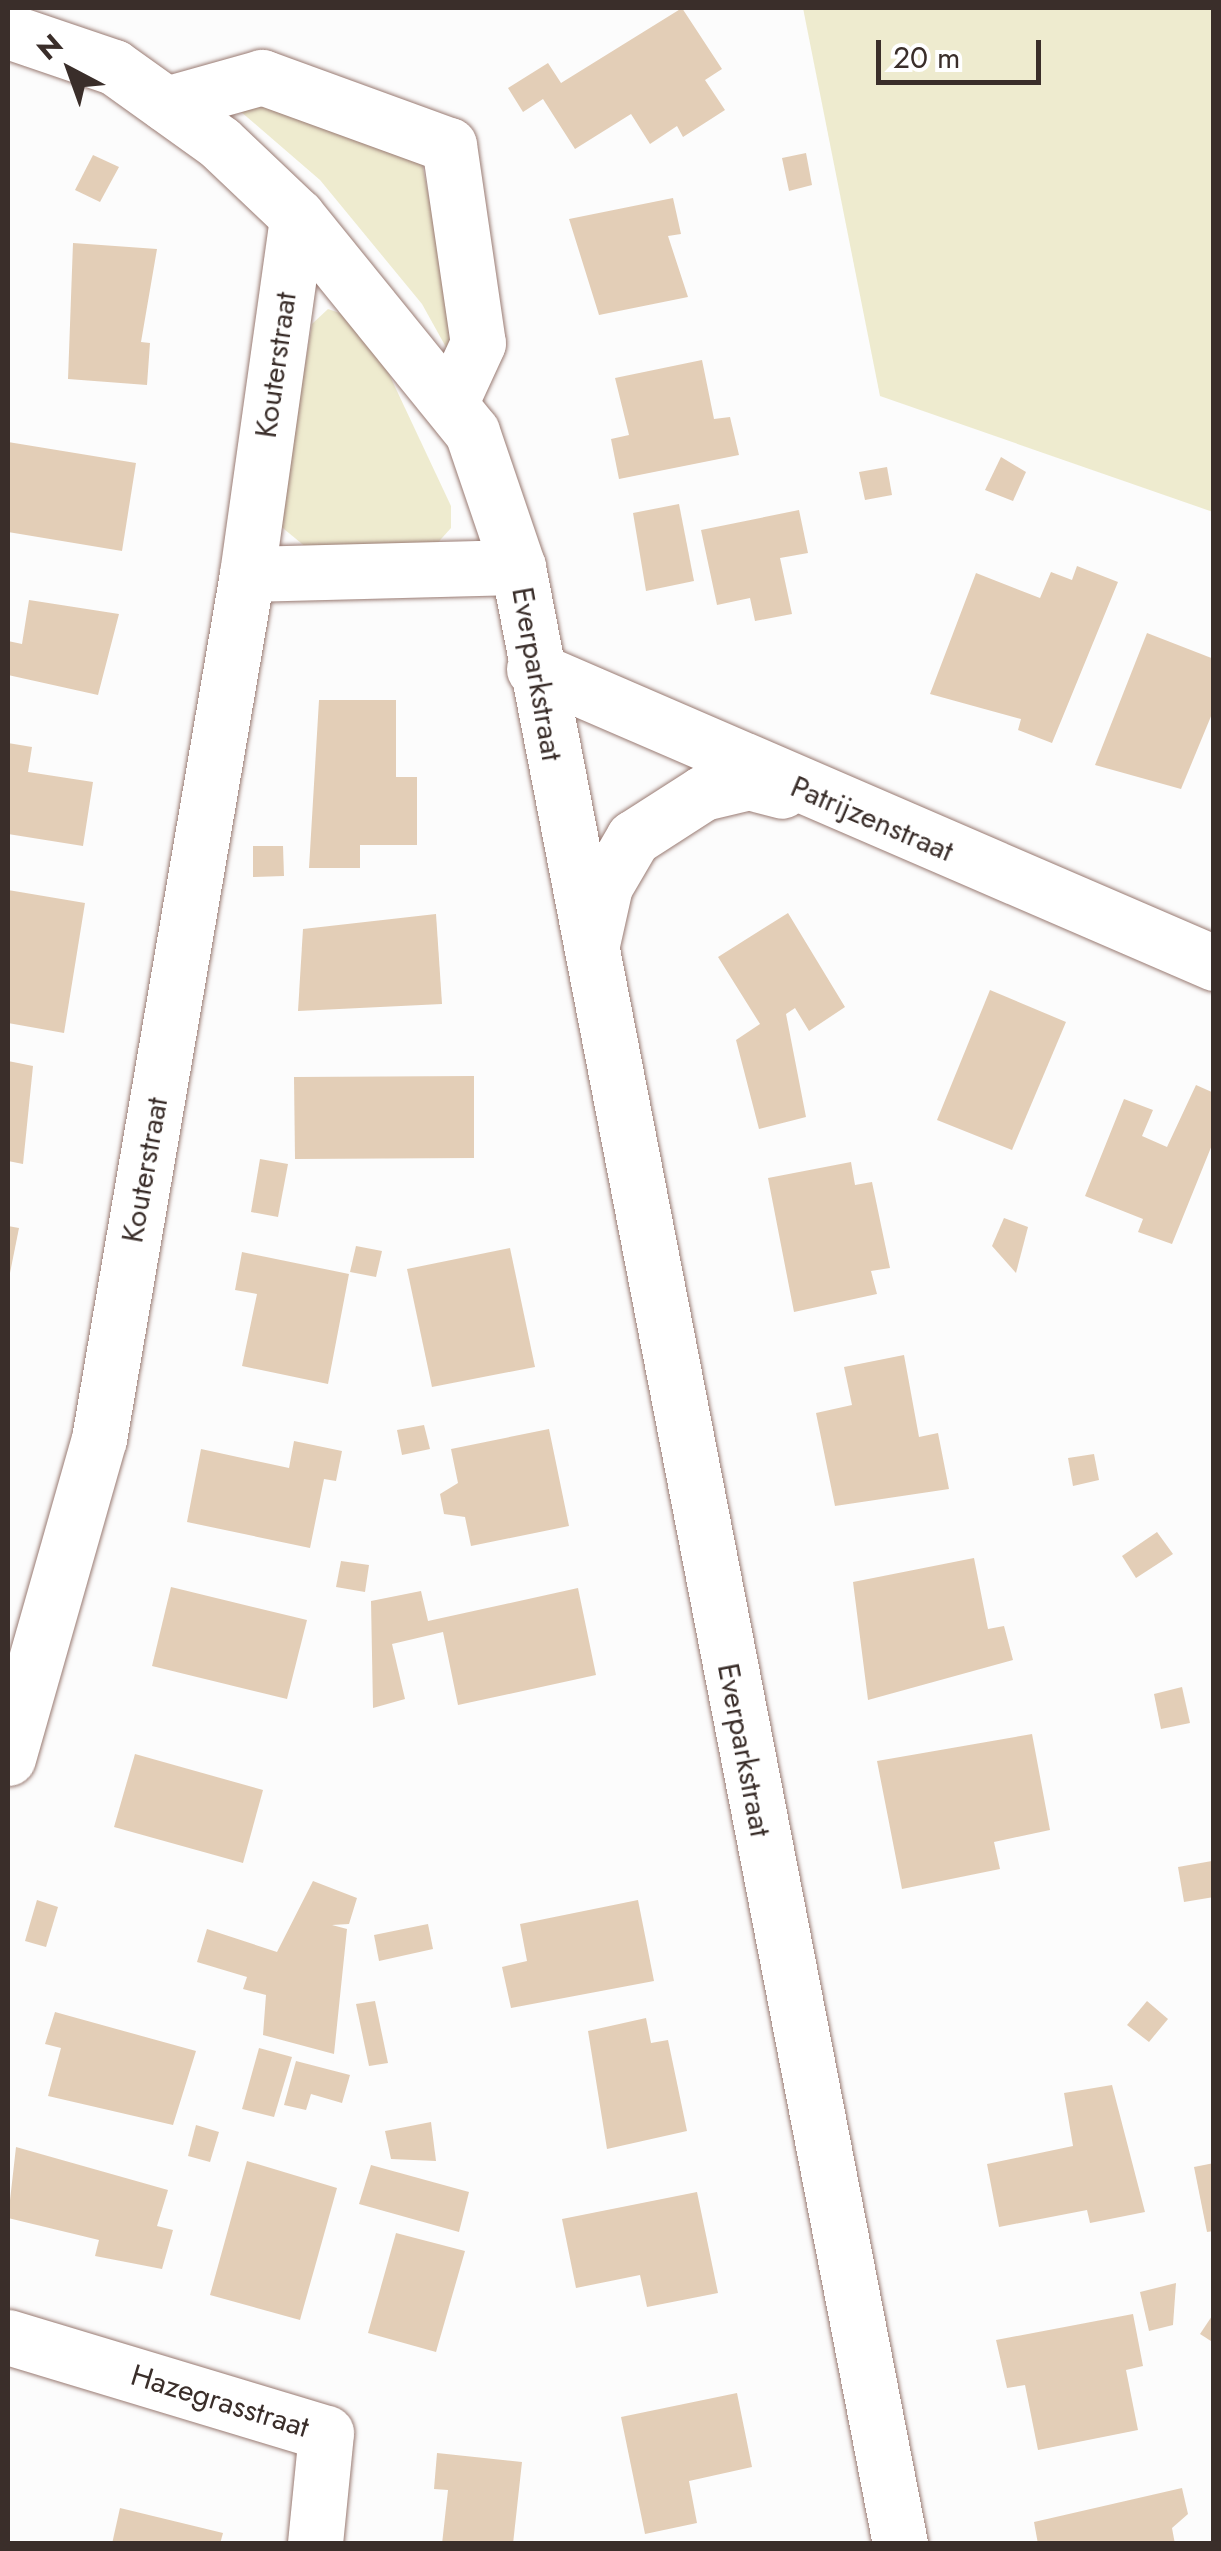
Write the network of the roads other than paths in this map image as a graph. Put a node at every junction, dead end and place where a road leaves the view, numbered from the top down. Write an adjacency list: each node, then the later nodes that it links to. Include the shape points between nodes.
1 (8, 31): 2 (street, Everparkstraat, via 114,68)
2 (166, 104): 3 (street, Everparkstraat); 4 (street, via 262,77 450,145 478,343)
3 (297, 216): 4 (street, Everparkstraat); 6 (street, Kouterstraat)
4 (450, 404): 5 (street, Everparkstraat, via 472,432)
5 (518, 567): 6 (street); 7 (street, Everparkstraat)
6 (247, 574): 11 (street, Kouterstraat, via 99,1440)
7 (534, 668): 8 (street, Patrijzenstraat); 9 (street, Everparkstraat)
8 (836, 805): 9 (street, Everparkstraat, via 748,782 702,792 633,838 605,886); 10 (street, Patrijzenstraat)
9 (589, 956): 14 (street, Everparkstraat)
10 (1214, 963)
11 (8, 1758)
12 (8, 2337): 13 (street, Hazegrasstraat, via 326,2433)
13 (315, 2544)
14 (900, 2544)

